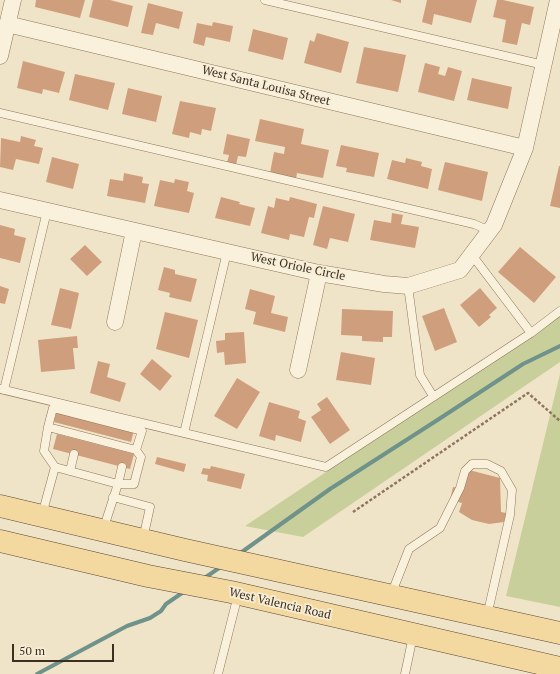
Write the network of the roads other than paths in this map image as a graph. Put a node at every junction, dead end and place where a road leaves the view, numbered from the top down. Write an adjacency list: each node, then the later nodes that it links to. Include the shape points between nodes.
1 (12, 0): 4 (street)
2 (265, 0): 6 (lane)
3 (558, 0): 6 (street, West Oriole Circle)
4 (7, 24): 5 (street); 8 (street, West Santa Louisa Street)
5 (0, 56)
6 (544, 65): 8 (street, West Oriole Circle)
7 (0, 113): 11 (lane, via 474,224)
8 (525, 148): 11 (street, West Oriole Circle)
9 (0, 200): 10 (street, West Oriole Circle)
10 (48, 211): 12 (street, West Oriole Circle); 21 (lane)
11 (490, 230): 14 (street, West Oriole Circle)
12 (134, 231): 13 (street, West Oriole Circle); 18 (street)
13 (227, 252): 15 (street, West Oriole Circle); 24 (lane)
14 (472, 255): 16 (street, West Oriole Circle, via 460,270); 19 (lane)
15 (319, 273): 16 (street, West Oriole Circle); 20 (street)
16 (408, 286): 22 (lane, via 420,375)
17 (560, 310): 19 (lane)
18 (115, 322)
19 (531, 333): 22 (lane)
20 (298, 370)
21 (2, 390): 24 (lane)
22 (433, 396): 24 (lane, via 326,467)
23 (48, 428): 25 (lane, via 78,437 94,436 126,450); 25 (lane, via 53,408 142,431); 27 (lane, via 44,451)
24 (184, 433)
25 (136, 450): 30 (lane, via 141,457 134,484)
26 (74, 454): 29 (lane)
27 (55, 467): 29 (lane); 33 (lane)
28 (122, 467): 30 (lane)
29 (70, 471): 30 (lane)
30 (118, 484): 31 (lane)
31 (114, 497): 34 (lane); 35 (lane, via 150,507)
32 (0, 506): 33 (main road)
33 (42, 516): 34 (main road)
34 (103, 530): 35 (main road)
35 (143, 540): 38 (main road)
36 (0, 541): 37 (main road, West Valencia Road, via 148,576)
37 (234, 593): 41 (main road, West Valencia Road); 43 (lane)
38 (391, 595): 39 (main road); 39 (lane, via 409,549 440,528 460,488 465,471 472,464 487,464 501,471 512,490 510,514)
39 (486, 617): 40 (main road)
40 (560, 633)
41 (414, 635): 42 (main road, West Valencia Road); 44 (lane)
42 (560, 668)
43 (218, 674)
44 (406, 674)

